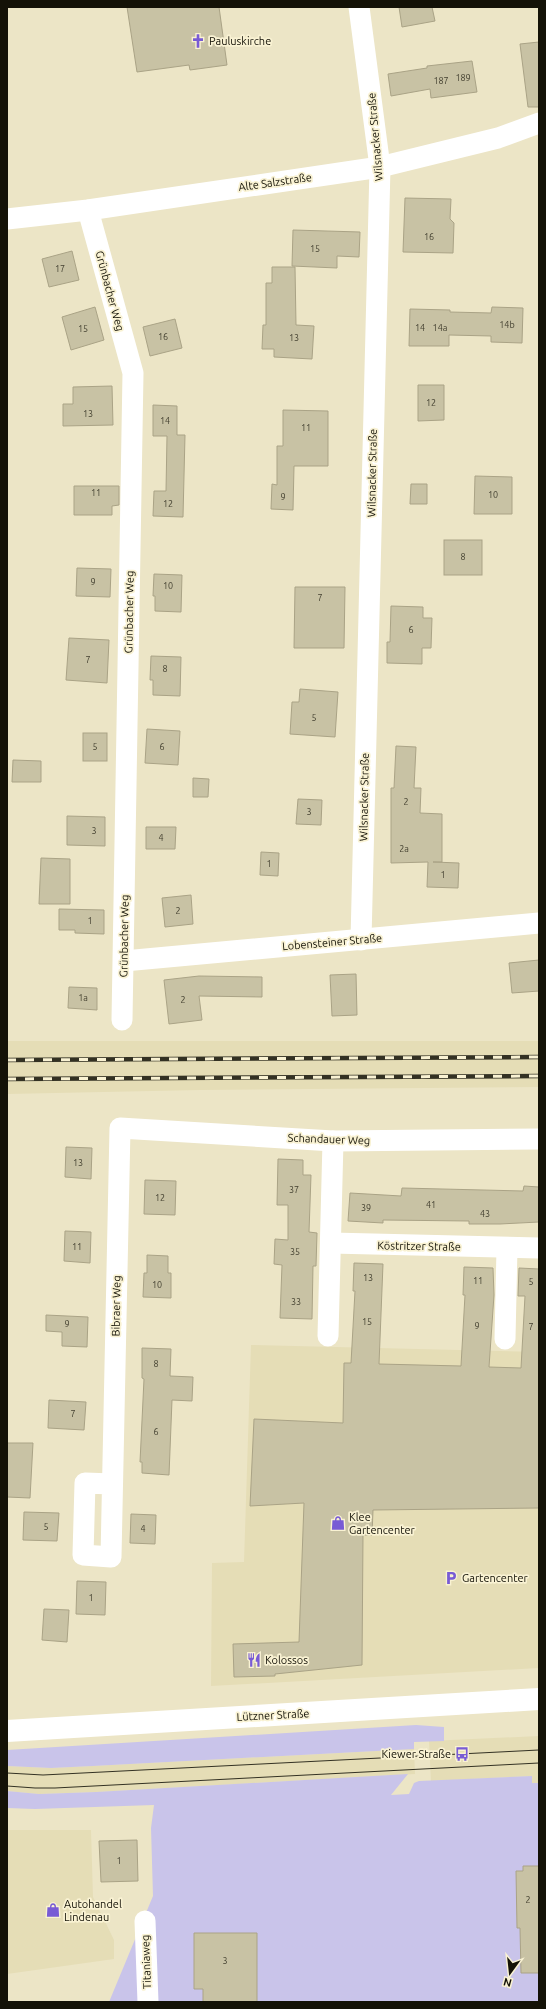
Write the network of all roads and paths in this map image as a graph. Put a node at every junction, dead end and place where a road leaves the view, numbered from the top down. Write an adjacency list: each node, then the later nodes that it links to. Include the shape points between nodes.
1 (359, 7): 3 (street, Wilsnacker Straße)
2 (539, 123): 3 (street, Alte Salzstraße, via 498,138)
3 (380, 167): 4 (street, Alte Salzstraße); 7 (street, Wilsnacker Straße)
4 (88, 210): 5 (street, Alte Salzstraße); 8 (street, Grünbacher Weg, via 133,373)
5 (7, 219)
6 (539, 922): 7 (street, Lobensteiner Straße)
7 (361, 940): 8 (street, Lobensteiner Straße)
8 (124, 962): 9 (street, Grünbacher Weg)
9 (122, 1020)
10 (120, 1128): 12 (street, Schandauer Weg); 18 (street, Bibraer Weg)
11 (539, 1139): 12 (street, Schandauer Weg)
12 (333, 1141): 13 (street)
13 (331, 1243): 14 (street, Köstritzer Straße); 16 (street)
14 (507, 1248): 15 (street, Köstritzer Straße); 17 (street)
15 (539, 1248)
16 (328, 1336)
17 (505, 1339)
18 (112, 1484)
19 (539, 1699): 20 (main road, Lützner Straße)
20 (7, 1731)
21 (144, 1921): 22 (street, Titaniaweg)
22 (148, 2002)

